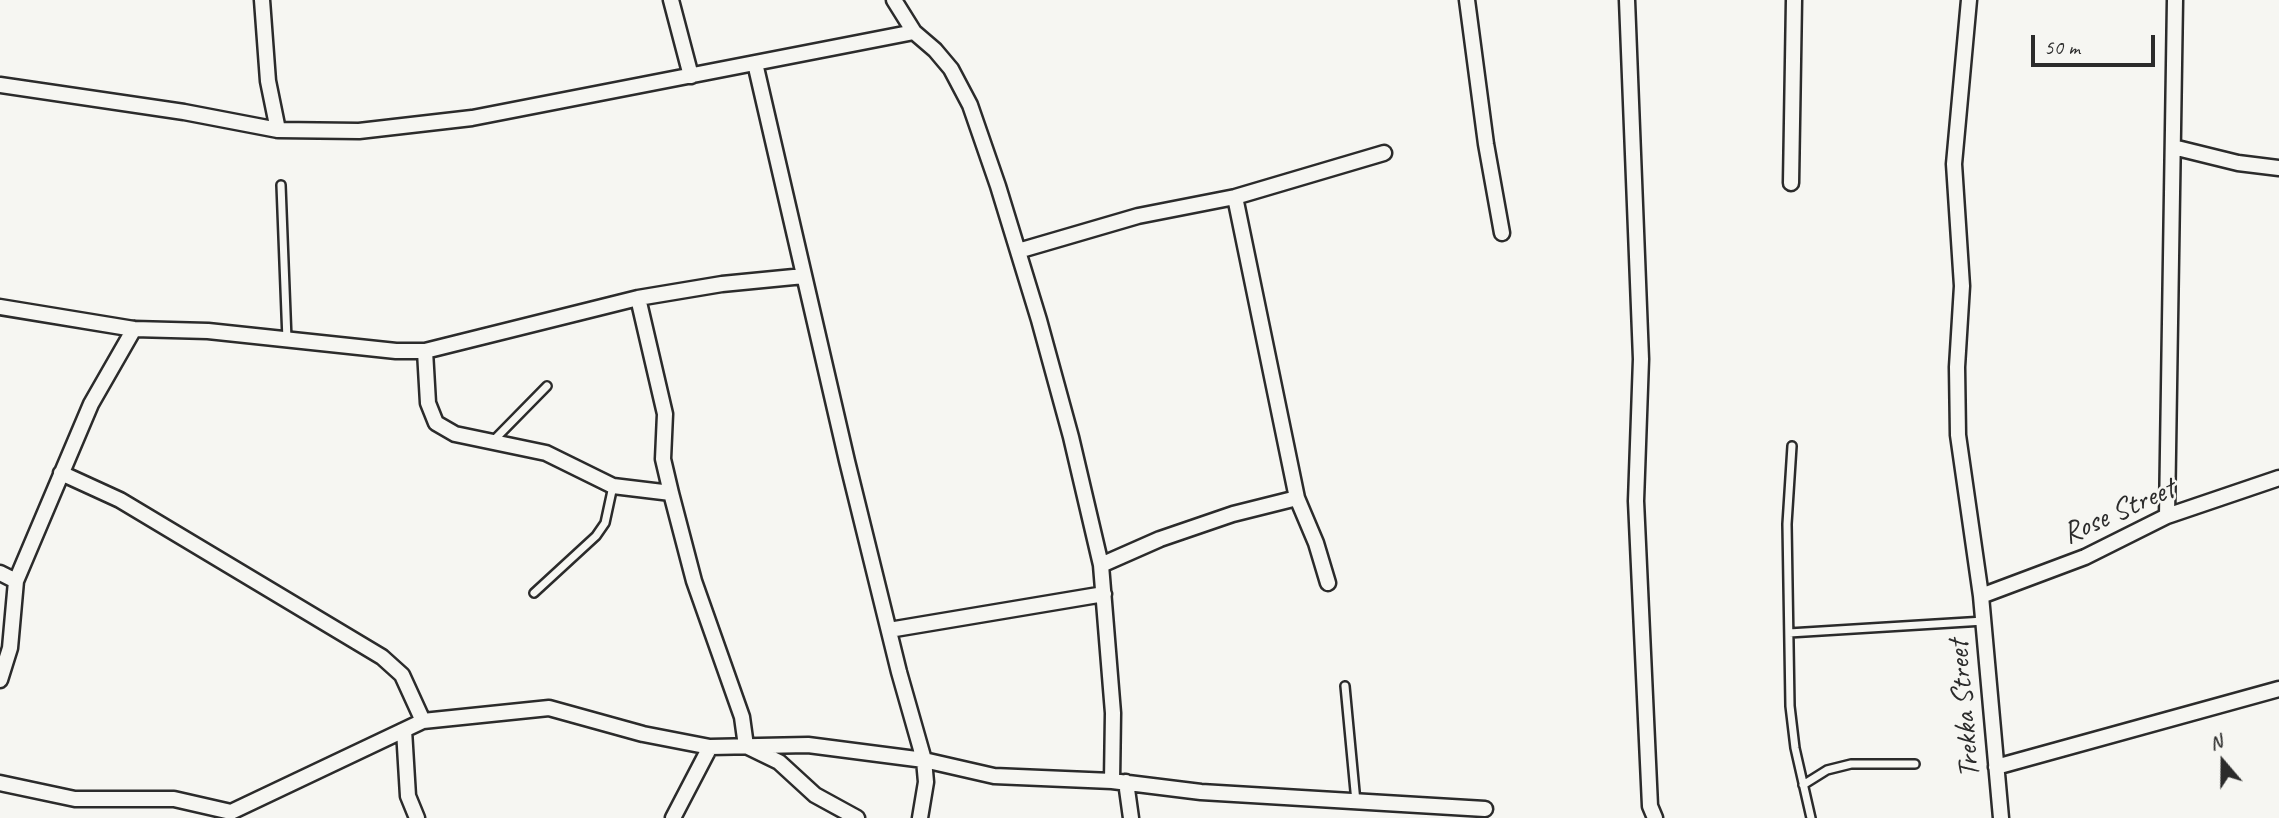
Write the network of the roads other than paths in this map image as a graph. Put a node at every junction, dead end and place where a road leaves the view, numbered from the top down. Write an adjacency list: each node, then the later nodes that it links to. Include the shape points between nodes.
1 (262, 0): 13 (street, via 268,81)
2 (671, 0): 11 (street)
3 (894, 0): 9 (street)
4 (1466, 0): 20 (street)
5 (1627, 0): 67 (street, via 1641,359 1636,501 1650,806)
6 (1794, 0): 17 (street)
7 (1969, 0): 43 (street, Trekka Street, via 1954,164 1962,286 1958,435)
8 (2175, 0): 14 (street)
9 (914, 33): 10 (street); 21 (street, via 951,69 970,105)
10 (755, 63): 11 (street); 22 (street)
11 (691, 76): 13 (street, via 416,126)
12 (0, 85): 13 (street)
13 (278, 131)
14 (2173, 147): 16 (street); 36 (street)
15 (1384, 153): 19 (street)
16 (2279, 168)
17 (1791, 183)
18 (281, 185): 26 (lane)
19 (1235, 197): 21 (street, via 1138,216); 35 (street)
20 (1502, 233)
21 (1018, 251): 37 (street, via 1071,437)
22 (804, 276): 23 (street); 45 (street)
23 (638, 299): 27 (street); 34 (street, via 665,414 663,459)
24 (0, 307): 25 (street)
25 (134, 329): 26 (street, via 208,331); 31 (street, via 91,404)
26 (287, 341): 27 (street)
27 (425, 351): 29 (street, via 425,387 436,423 455,434)
28 (547, 386): 29 (lane)
29 (492, 442): 33 (street, via 546,453)
30 (1791, 446): 46 (lane)
31 (61, 473): 39 (street); 50 (street, via 183,536 389,661 402,675)
32 (2279, 478): 36 (street, Rose Street)
33 (614, 486): 34 (street); 41 (lane, via 605,523 596,536)
34 (671, 493): 52 (street, via 694,581 742,717)
35 (1297, 498): 37 (street, via 1233,514); 40 (street)
36 (2167, 516): 43 (street, Rose Street, via 2085,557)
37 (1101, 565): 42 (street)
38 (0, 573): 39 (street)
39 (16, 581): 47 (street, via 10,648)
40 (1328, 583)
41 (534, 593)
42 (1104, 594): 45 (street); 57 (street)
43 (1981, 596): 44 (street, Trekka Street)
44 (1984, 621): 46 (lane); 56 (street, Trekka Street)
45 (889, 630): 54 (street)
46 (1789, 633): 59 (lane, via 1790,706)
47 (0, 680)
48 (1345, 686): 60 (lane)
49 (2279, 689): 56 (street)
50 (422, 721): 51 (street); 53 (street, via 549,708)
51 (404, 730): 58 (street, via 231,812 174,799 75,799); 62 (street, via 408,796)
52 (746, 746): 53 (street); 54 (street, via 808,745); 64 (street, via 779,762 815,795)
53 (710, 747): 63 (street)
54 (924, 760): 57 (street, via 995,776); 65 (street, via 926,782)
55 (1915, 764): 59 (lane, via 1851,764 1828,770)
56 (1996, 767): 69 (street, Trekka Street)
57 (1119, 782): 60 (street); 66 (street)
58 (0, 783)
59 (1802, 785): 68 (lane)
60 (1356, 803): 61 (street)
61 (1485, 809)
62 (417, 818)
63 (673, 818)
64 (857, 818)
65 (920, 818)
66 (1131, 818)
67 (1655, 818)
68 (1811, 818)
69 (2001, 818)

